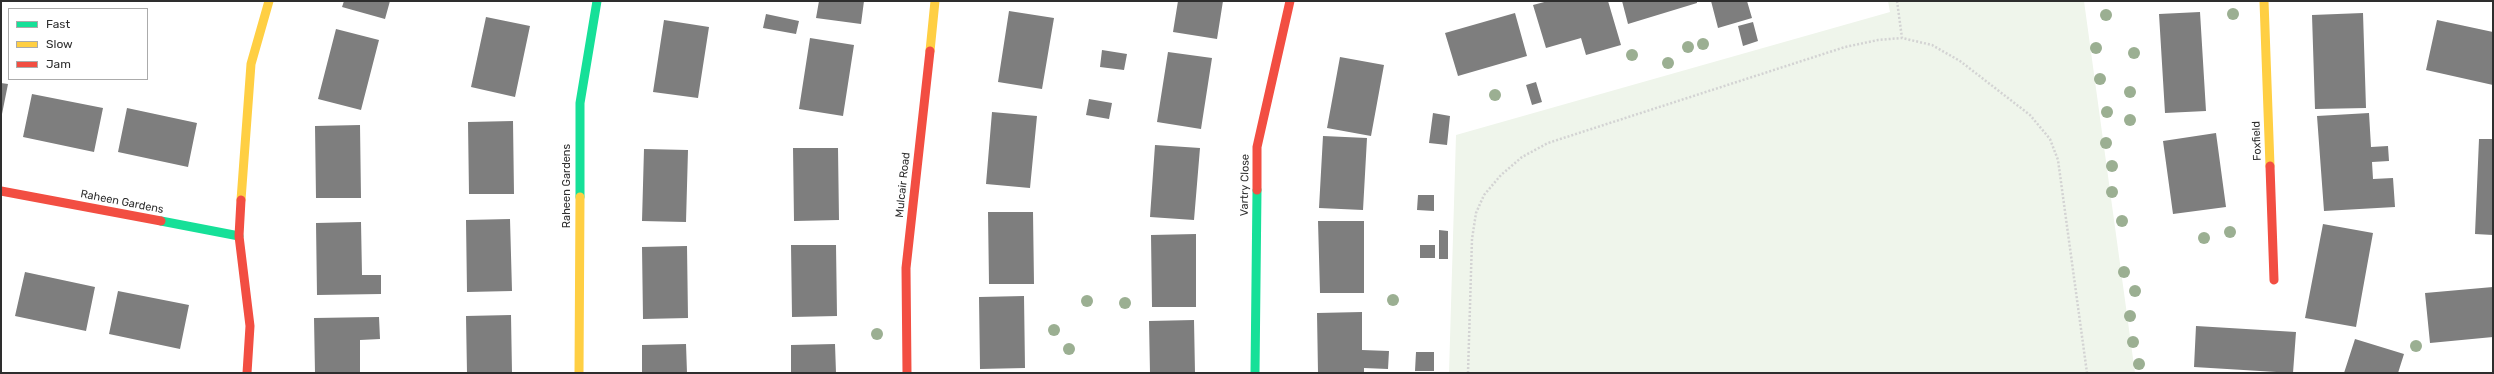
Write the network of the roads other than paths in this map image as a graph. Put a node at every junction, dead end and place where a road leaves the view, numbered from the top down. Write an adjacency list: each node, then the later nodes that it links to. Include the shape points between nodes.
1 (269, 1): 7 (street, via 251,64)
2 (597, 1): 10 (street, Raheen Gardens, via 580,103)
3 (935, 1): 11 (street, Mulcair Road, via 906,268)
4 (1290, 1): 12 (street, Vartry Close, via 1258,147)
5 (2264, 1): 8 (street, Foxfield)
6 (1, 191): 7 (street, Raheen Gardens)
7 (239, 236): 9 (street, via 250,326)
8 (2274, 280)
9 (247, 373)
10 (579, 373)
11 (907, 373)
12 (1255, 373)

